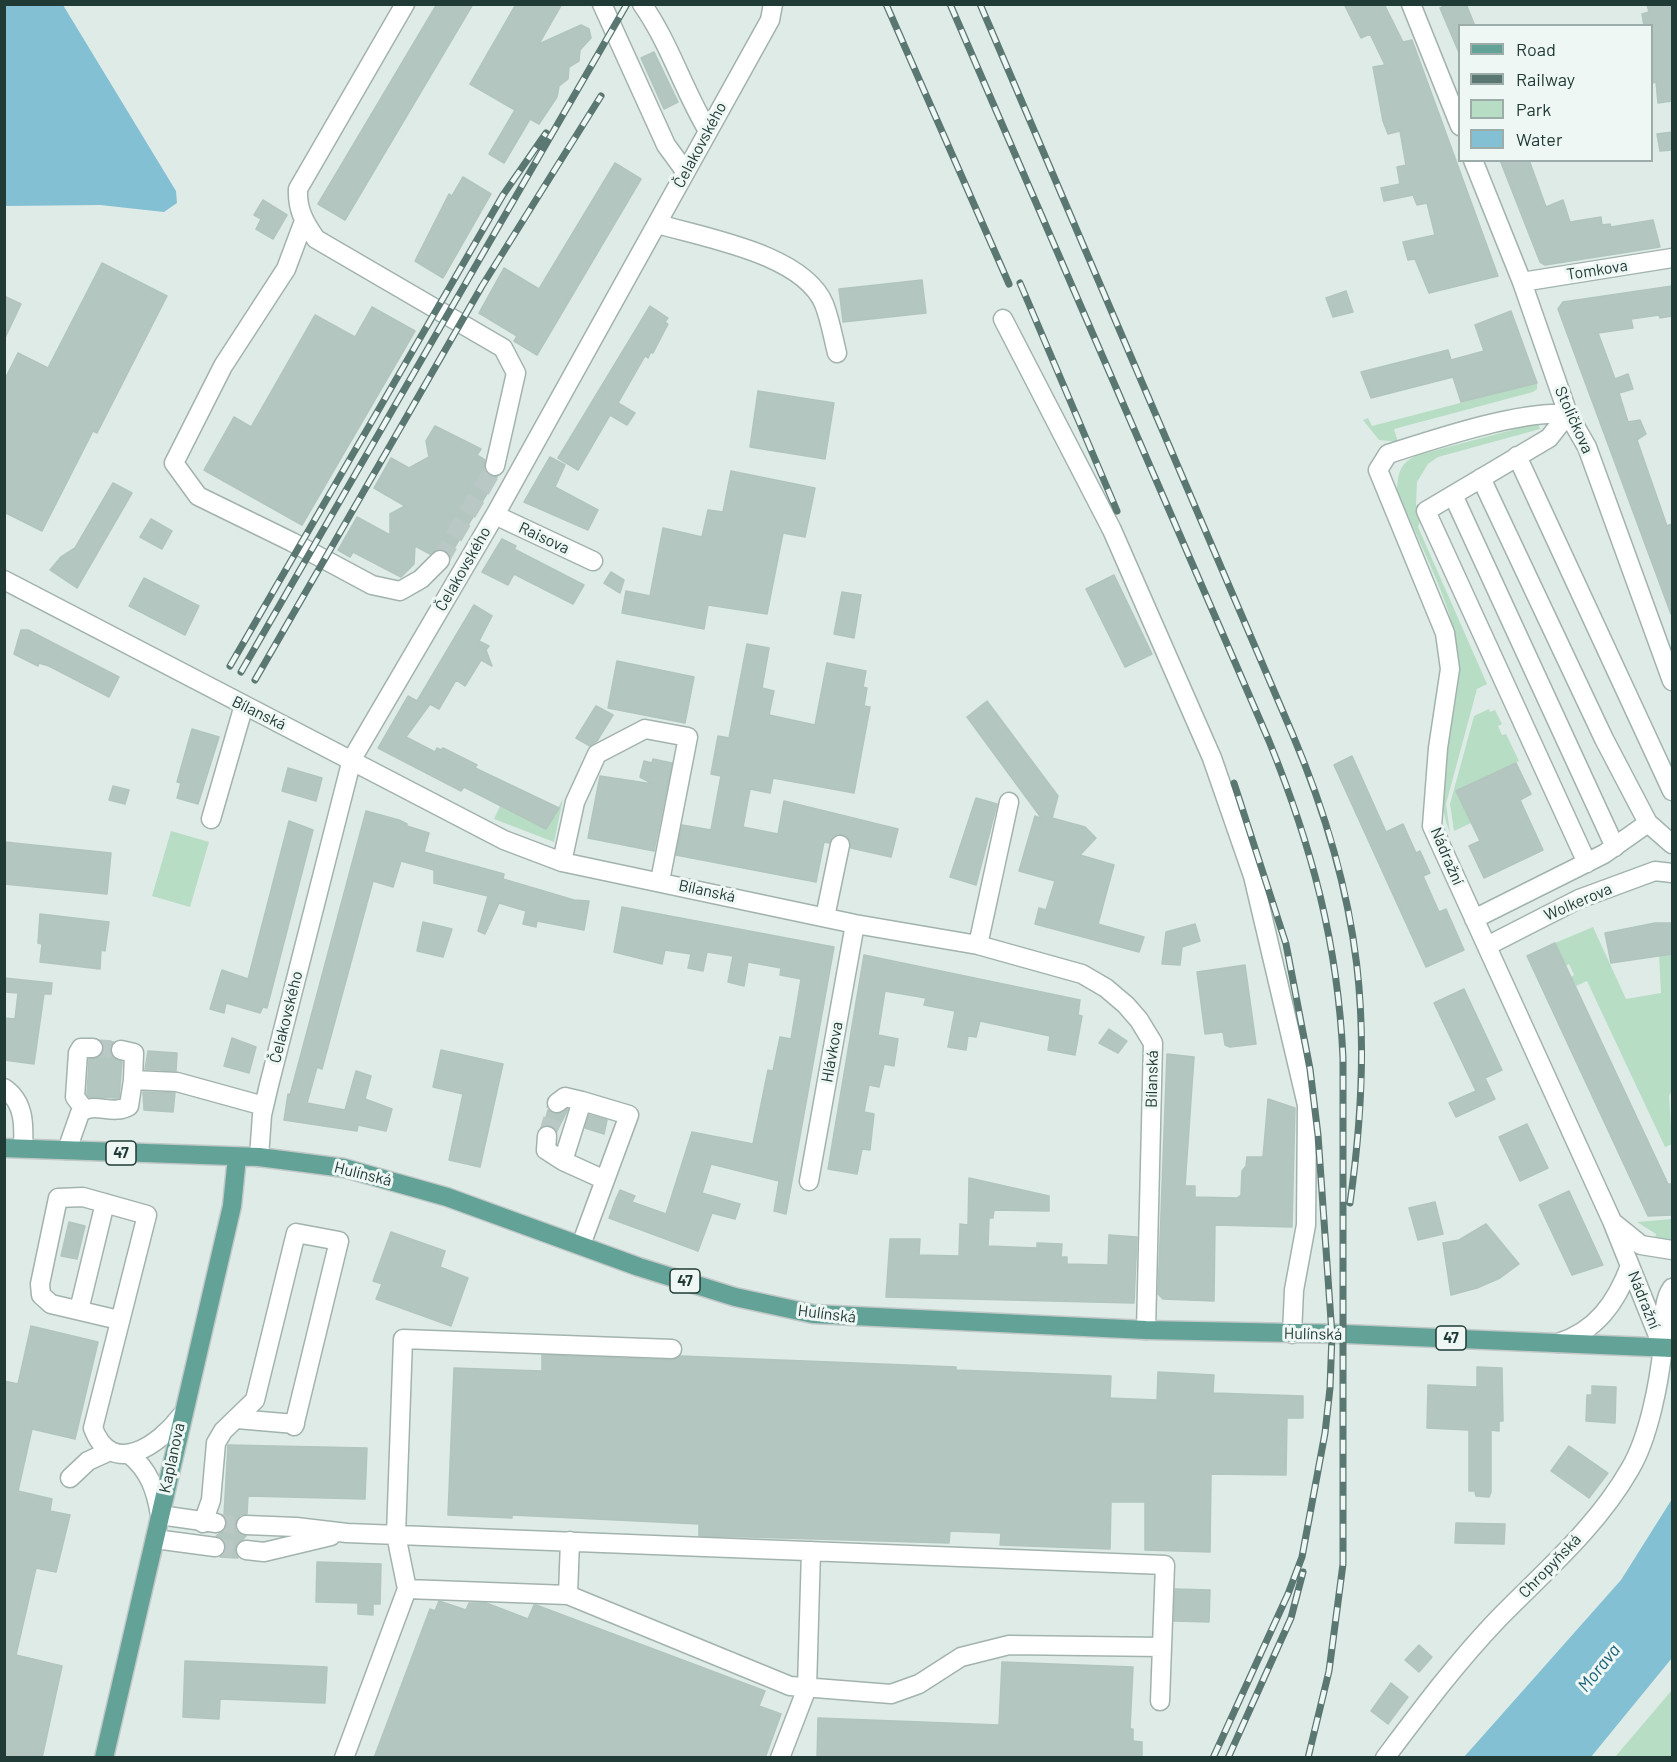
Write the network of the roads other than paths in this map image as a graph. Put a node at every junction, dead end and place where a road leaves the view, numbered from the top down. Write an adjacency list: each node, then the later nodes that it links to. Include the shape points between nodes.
1 (405, 4): 10 (street, via 298,189 297,204)
2 (602, 4): 9 (street, via 666,145)
3 (642, 4): 7 (street)
4 (1411, 4): 6 (street)
5 (772, 12): 7 (street, Čelakovského)
6 (1458, 121)
7 (707, 129): 9 (street, Čelakovského)
8 (1474, 162): 13 (street, Stoličkova)
9 (685, 171): 11 (street, Čelakovského)
10 (304, 221): 18 (street, via 316,239 503,348 516,373); 22 (street, via 286,269 224,366 174,463 198,496 372,585 400,591 421,579)
11 (658, 224): 15 (street, via 770,258 805,278 823,302); 21 (street, Čelakovského)
12 (1672, 258): 13 (street, Tomkova)
13 (1522, 282): 16 (street, Stoličkova)
14 (1003, 319): 69 (street, via 1112,530 1212,758 1253,876 1307,1105 1306,1225 1294,1290)
15 (837, 353)
16 (1568, 414): 17 (street, via 1549,438); 25 (street, Stoličkova, via 1587,447); 40 (street, Nádražní, via 1546,413 1429,441 1388,454 1378,470 1445,633 1450,669 1432,826)
17 (1517, 456): 19 (street); 28 (street)
18 (495, 466)
19 (1481, 478): 20 (street); 31 (street, via 1604,739)
20 (1453, 495): 34 (street); 36 (street, via 1426,511)
21 (495, 515): 23 (street, Raisova); 27 (street, Čelakovského)
22 (440, 560)
23 (593, 561)
24 (4, 580): 26 (street, Bílanská)
25 (1672, 681)
26 (244, 705): 27 (street, Bílanská); 30 (street)
27 (352, 759): 35 (street, Bílanská, via 504,840); 50 (street, Čelakovského)
28 (1672, 791)
29 (1009, 802): 42 (street)
30 (211, 819)
31 (1648, 823): 32 (street); 34 (street)
32 (1672, 844)
33 (840, 845): 39 (street)
34 (1615, 847): 36 (street)
35 (562, 862): 38 (street, Bílanská); 38 (street, via 575,802 597,754 645,729 688,737)
36 (1587, 862): 40 (street)
37 (1672, 873): 43 (street, Wolkerova, via 1654,871 1579,899)
38 (660, 881): 39 (street, Bílanská)
39 (825, 917): 41 (street, Bílanská)
40 (1474, 919): 43 (street, Nádražní)
41 (855, 924): 42 (street, Bílanská); 59 (street, Hlávkova)
42 (978, 945): 68 (street, Bílanská, via 1082,974 1126,1005 1153,1043)
43 (1487, 946): 61 (street, Nádražní)
44 (93, 1048): 51 (street, via 81,1048 78,1053 75,1097)
45 (121, 1050): 46 (street, via 134,1053)
46 (133, 1080): 50 (street, via 177,1083); 51 (street, via 131,1101 124,1109)
47 (4, 1088): 53 (street, via 16,1100 24,1123)
48 (582, 1101): 49 (street, via 565,1097); 57 (street); 58 (street, via 629,1115)
49 (557, 1103)
50 (264, 1106): 56 (street, Čelakovského)
51 (84, 1109): 54 (street)
52 (547, 1136): 57 (street, via 546,1150)
53 (14, 1148): 54 (main road, Hulínská / 47)
54 (67, 1150): 55 (main road, Hulínská / 47)
55 (237, 1157): 56 (main road, Hulínská / 47); 73 (main road, Kaplanova, via 232,1206)
56 (259, 1157): 62 (main road, Hulínská / 47, via 344,1168 447,1197)
57 (563, 1161): 58 (street)
58 (605, 1180): 62 (street)
59 (809, 1181)
60 (105, 1203): 66 (street); 66 (street, via 83,1197 58,1197 41,1295 51,1304); 67 (street, via 147,1215)
61 (1612, 1221): 63 (street, via 1641,1245); 64 (street, Nádražní)
62 (581, 1245): 68 (main road, Hulínská / 47, via 735,1297 813,1314)
63 (1672, 1250)
64 (1630, 1266): 70 (street, via 1606,1313 1586,1330); 71 (street, Nádražní)
65 (1672, 1288): 71 (street, Chropyňská, via 1666,1302)
66 (79, 1310): 67 (street)
67 (119, 1320): 75 (street, via 93,1428 99,1442)
68 (1146, 1330): 69 (main road, Hulínská / 47)
69 (1292, 1334): 70 (main road, Hulínská / 47)
70 (1558, 1343): 71 (main road, Hulínská / 47)
71 (1668, 1348): 95 (street, Chropyňská, via 1642,1445 1622,1484 1586,1530 1441,1683)
72 (672, 1349): 81 (street, via 403,1339)
73 (181, 1416): 76 (street, via 150,1448); 78 (main road, Kaplanova)
74 (237, 1419): 74 (street, via 255,1400 296,1233 339,1241 294,1425); 78 (street, via 216,1443 210,1523)
75 (110, 1451): 76 (street); 77 (street, via 88,1461)
76 (129, 1454): 78 (street, via 151,1478)
77 (70, 1478)
78 (160, 1515): 82 (main road, Kaplanova)
79 (246, 1525): 80 (street)
80 (347, 1533): 81 (street); 85 (street, via 264,1552)
81 (396, 1534): 83 (street); 87 (street)
82 (155, 1539): 84 (street); 92 (main road, Kaplanova)
83 (570, 1541): 86 (street); 88 (street)
84 (215, 1547)
85 (246, 1550)
86 (811, 1551): 89 (street, via 1165,1565); 90 (street)
87 (407, 1589): 88 (street); 93 (street)
88 (568, 1595): 90 (street, via 790,1686)
89 (1162, 1647): 90 (street, via 1009,1645 961,1657 919,1684 891,1694); 91 (street)
90 (807, 1688): 94 (street)
91 (1160, 1701)
92 (104, 1758)
93 (344, 1758)
94 (780, 1758)
95 (1385, 1758)

